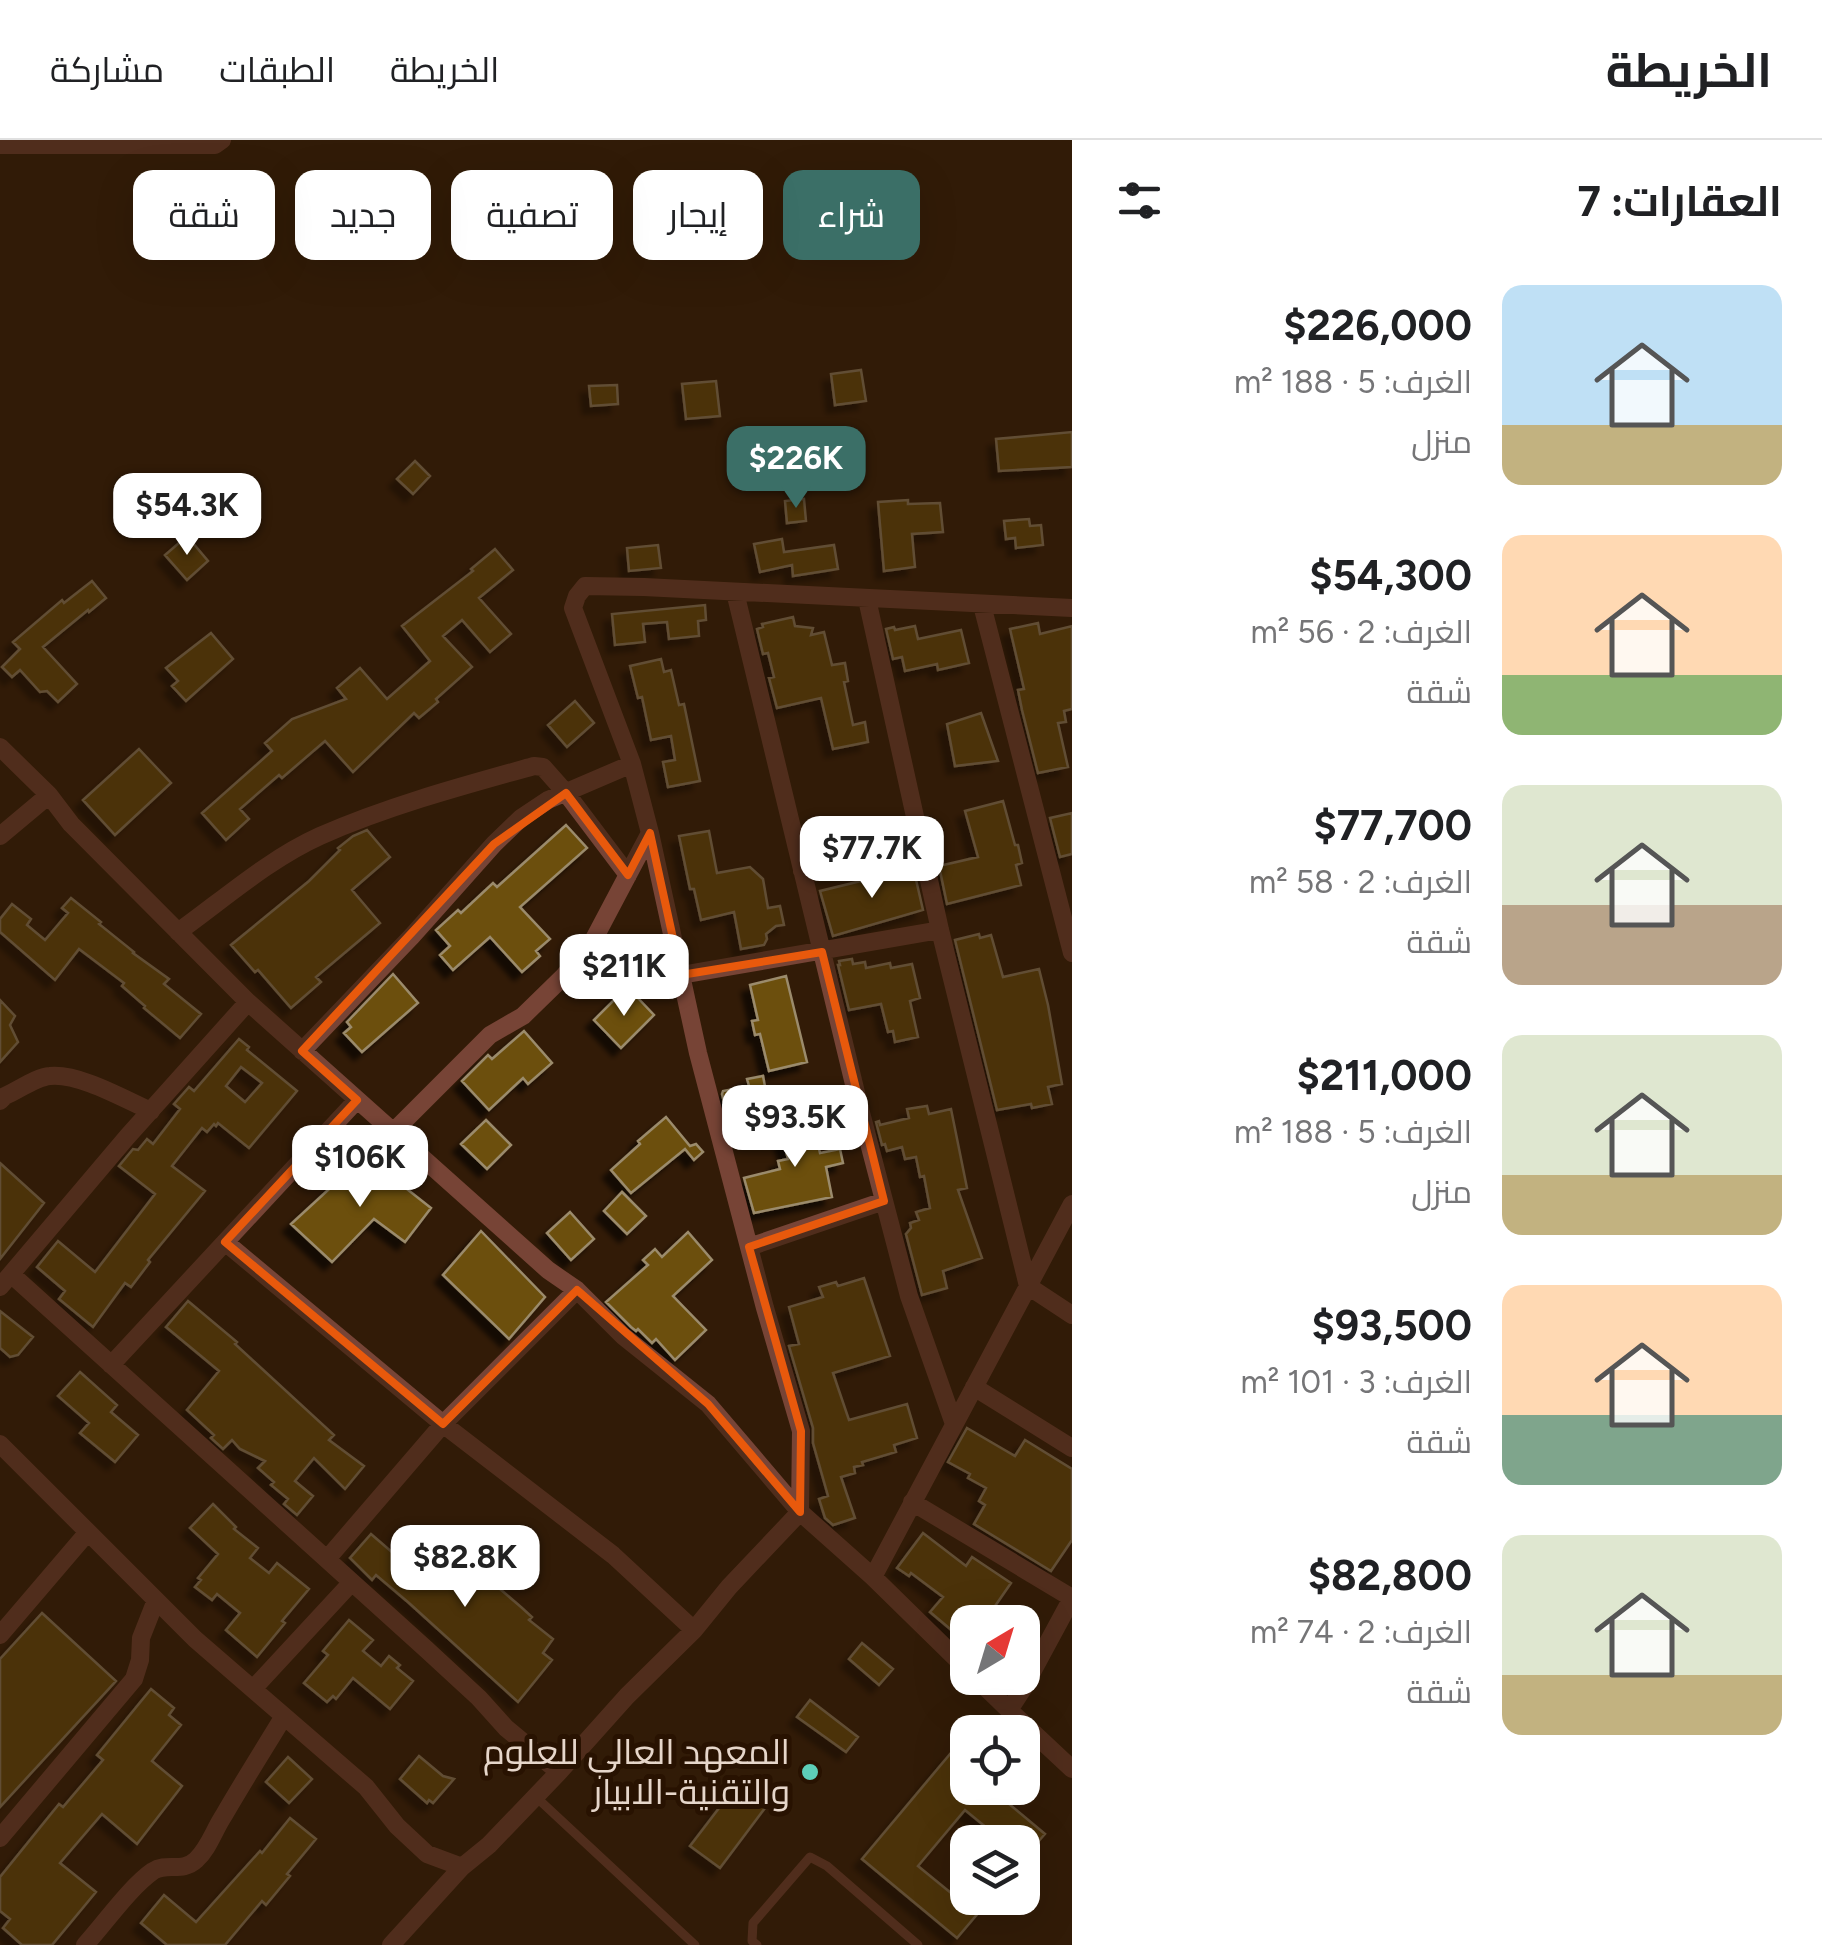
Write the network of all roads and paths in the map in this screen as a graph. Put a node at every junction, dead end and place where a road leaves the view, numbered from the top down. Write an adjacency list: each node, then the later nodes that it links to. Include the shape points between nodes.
1 (222, 140): 2 (street)
2 (93, 142): 3 (street)
3 (0, 145)
4 (735, 592): 5 (street); 9 (street, via 585,586 577,596 573,608); 15 (street)
5 (866, 599): 6 (street); 14 (street)
6 (982, 605): 7 (street); 20 (street)
7 (1072, 608)
8 (0, 748): 11 (street)
9 (632, 764): 10 (street); 12 (street)
10 (566, 793): 16 (street); 18 (street, via 543,767 534,766 394,809 302,846); 23 (street, via 521,818 494,844)
11 (50, 795): 13 (street); 18 (street)
12 (650, 833): 16 (street); 21 (street)
13 (0, 836)
14 (920, 842): 15 (street); 17 (street)
15 (802, 870): 19 (street)
16 (628, 874): 27 (street, via 594,939 564,976 523,1016 490,1035)
17 (940, 930): 19 (street); 33 (street)
18 (178, 932): 22 (street)
19 (822, 952): 21 (street); 28 (street)
20 (1072, 953)
21 (681, 975): 31 (street)
22 (248, 1002): 23 (street); 26 (street)
23 (302, 1051): 24 (street)
24 (357, 1100): 27 (street); 30 (street)
25 (0, 1102): 26 (street, via 46,1076 63,1077)
26 (151, 1111): 32 (street)
27 (393, 1132): 34 (street)
28 (884, 1201): 31 (street); 39 (street)
29 (1072, 1204): 33 (street)
30 (225, 1242): 36 (street); 38 (street)
31 (749, 1246): 43 (street, via 801,1431)
32 (6, 1280): 36 (street)
33 (1028, 1286): 35 (street); 37 (street)
34 (576, 1290): 38 (street); 43 (street, via 708,1404)
35 (1072, 1314)
36 (112, 1364): 45 (street)
37 (974, 1387): 39 (street); 41 (street)
38 (443, 1424): 45 (street); 50 (street, via 613,1555)
39 (954, 1424): 42 (street)
40 (0, 1445): 44 (street)
41 (1072, 1448)
42 (912, 1502): 46 (street); 48 (street)
43 (800, 1512): 46 (street); 50 (street)
44 (88, 1532): 49 (street); 51 (street)
45 (326, 1559): 47 (street)
46 (873, 1577): 52 (street)
47 (352, 1582): 53 (street); 58 (street)
48 (1072, 1598): 55 (street)
49 (156, 1600): 53 (street); 60 (street, via 134,1680)
50 (694, 1630): 58 (street)
51 (0, 1635)
52 (950, 1652)
53 (253, 1689): 56 (street)
54 (994, 1695): 55 (street)
55 (1009, 1710): 57 (street)
56 (284, 1716): 61 (street, via 366,1788 427,1854); 62 (street, via 193,1864 157,1868)
57 (1072, 1769)
58 (559, 1772): 59 (street)
59 (535, 1796): 61 (street); 64 (lane)
60 (0, 1838)
61 (462, 1867): 63 (street)
62 (86, 1945)
63 (391, 1945)
64 (695, 1945)
65 (757, 1945): 66 (lane, via 753,1923 810,1857)
66 (918, 1945)

